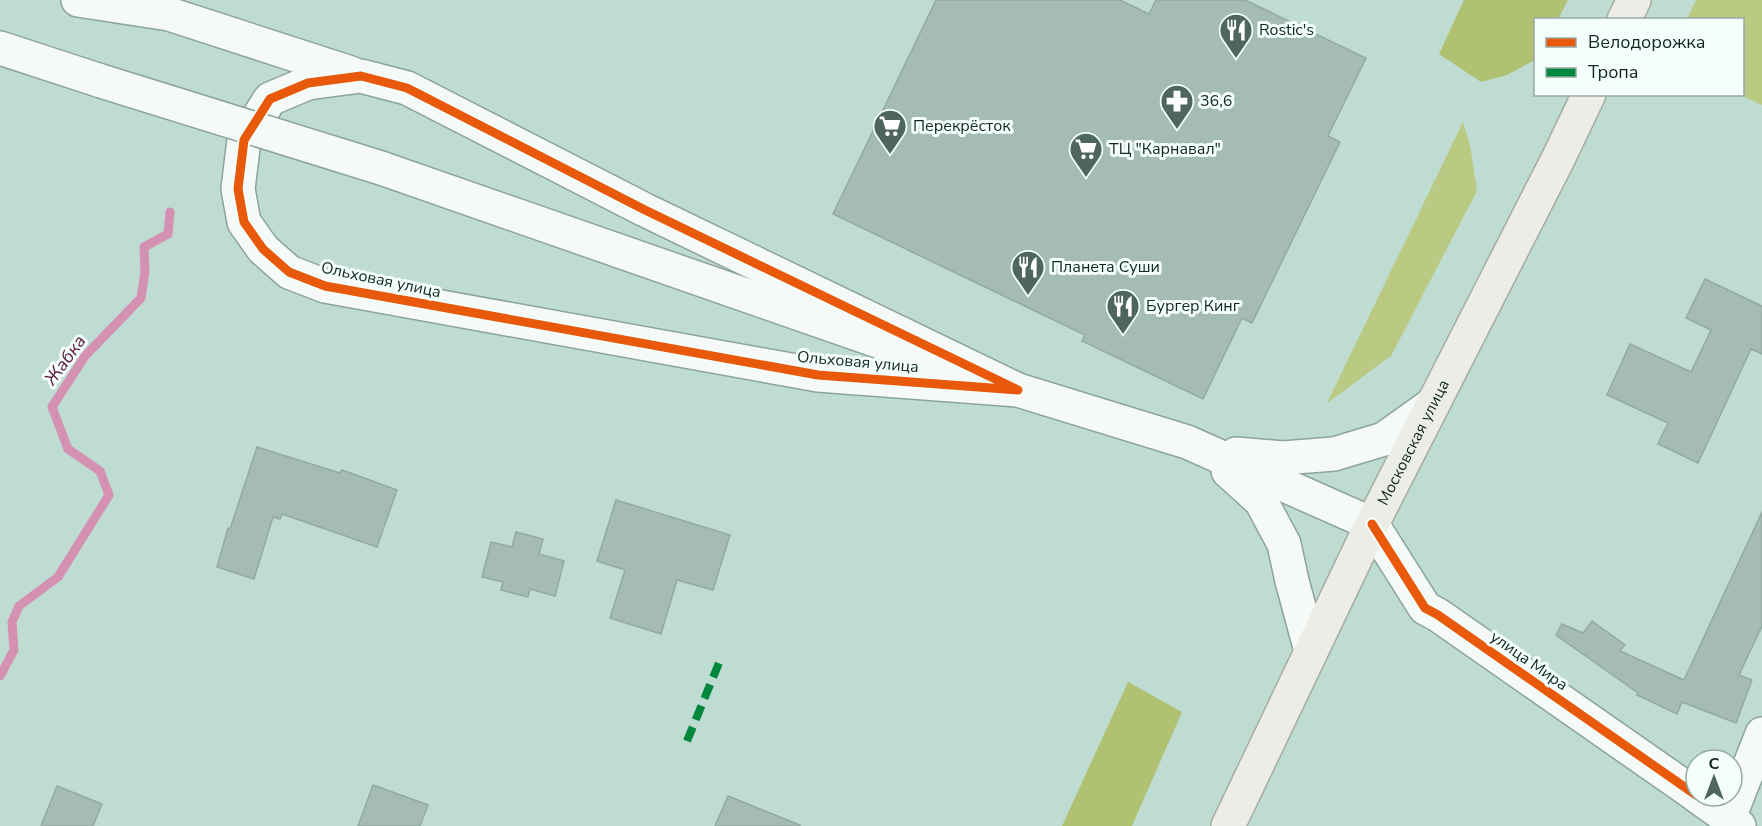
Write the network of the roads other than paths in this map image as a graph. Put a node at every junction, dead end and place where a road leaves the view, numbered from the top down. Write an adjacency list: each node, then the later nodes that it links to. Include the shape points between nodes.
1 (78, 0): 5 (street, Ольховая улица, via 169,14)
2 (1634, 0): 3 (main road)
3 (1625, 18)
4 (0, 48): 7 (street, Ольховая улица, bridge, via 381,168)
5 (361, 76): 7 (street, Ольховая улица, via 407,88 645,210); 7 (street, Ольховая улица, via 308,83 270,99 244,140 238,189 243,222 263,249 289,272 325,286 818,375)
6 (1588, 96): 8 (main road, Московская улица)
7 (1018, 390): 9 (street, Ольховая улица)
8 (1433, 404): 9 (street, via 1384,439 1334,454 1283,458); 10 (main road, Московская улица)
9 (1207, 451): 10 (street, Ольховая улица); 11 (street, via 1261,501 1284,544)
10 (1372, 524): 11 (main road, Московская улица); 13 (street, улица Мира, via 1425,608)
11 (1311, 651): 16 (main road, Московская улица)
12 (1762, 734): 15 (street)
13 (1684, 788)
14 (1714, 808): 15 (street, улица Мира)
15 (1734, 822)
16 (1227, 826)

